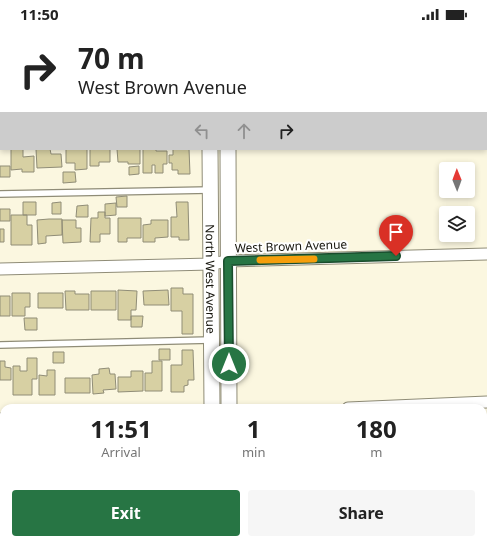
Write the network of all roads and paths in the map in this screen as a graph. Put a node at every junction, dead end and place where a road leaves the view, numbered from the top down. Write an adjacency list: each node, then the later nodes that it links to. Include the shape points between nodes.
1 (210, 150): 3 (main road, North West Avenue)
2 (228, 150): 6 (main road, North West Avenue)
3 (211, 190): 4 (lane); 7 (main road, North West Avenue)
4 (0, 194)
5 (487, 254): 6 (street, West Brown Avenue)
6 (228, 261): 7 (street, West Brown Avenue); 13 (main road, North West Avenue)
7 (211, 264): 8 (street, West Brown Avenue); 9 (main road, North West Avenue)
8 (0, 269)
9 (212, 340): 10 (lane); 12 (main road, North West Avenue)
10 (0, 345)
11 (487, 402): 14 (street)
12 (212, 404)
13 (229, 404)
14 (441, 404)

